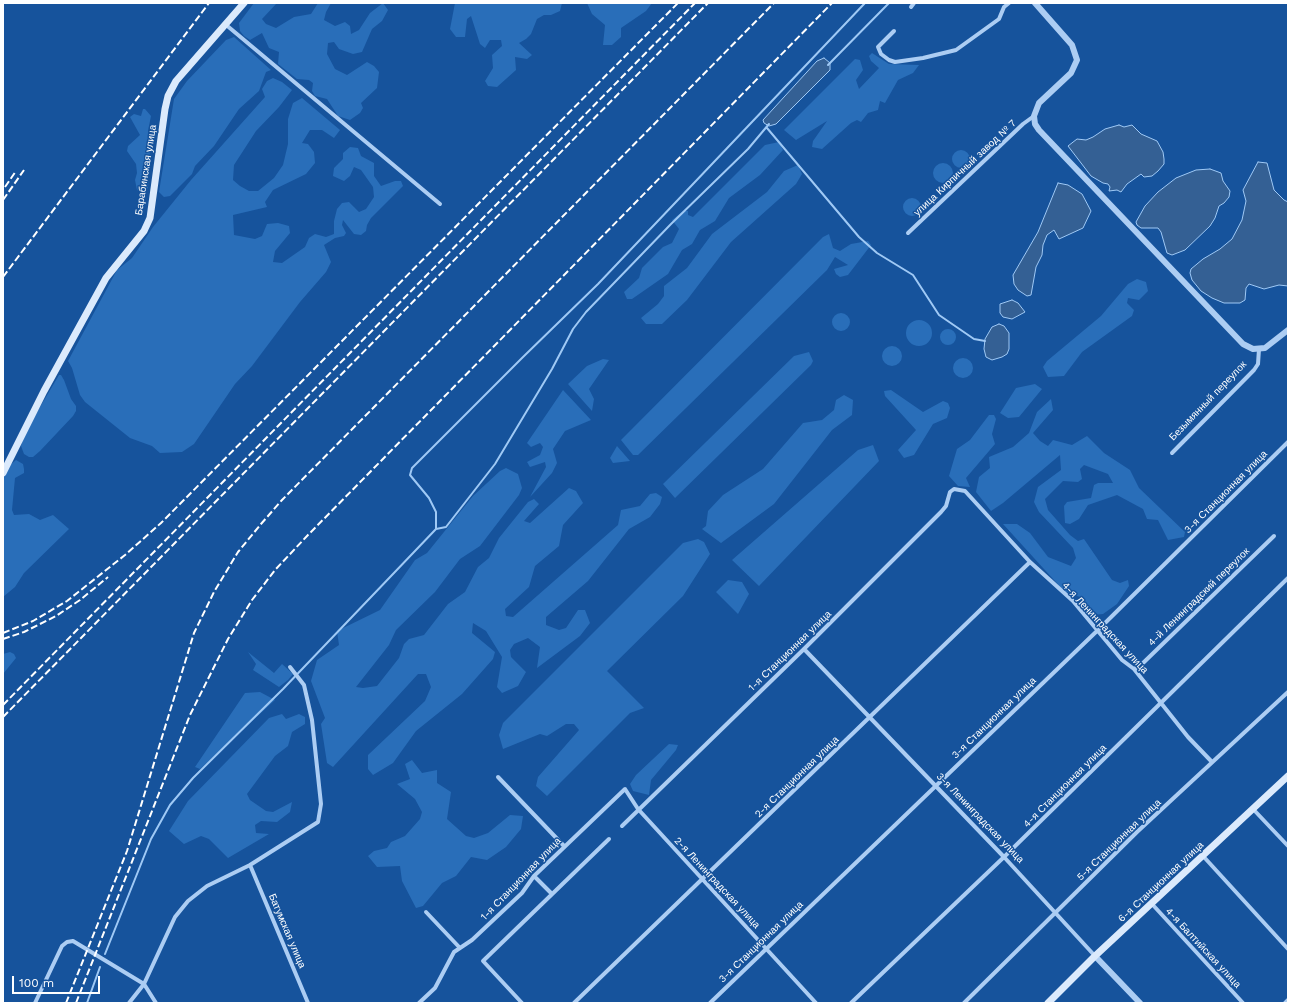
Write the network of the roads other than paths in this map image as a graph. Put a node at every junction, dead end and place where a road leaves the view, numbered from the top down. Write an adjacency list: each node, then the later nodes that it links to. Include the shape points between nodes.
1 (244, 3): 6 (main road, Барабинская улица)
2 (914, 3): 5 (street)
3 (1009, 3): 7 (street, via 1004,7 999,19 956,50 895,62 881,54 878,47)
4 (1035, 3): 8 (street, via 1072,45 1077,60 1071,73 1039,103)
5 (911, 7)
6 (225, 24): 9 (street); 15 (main road, Барабинская улица, via 182,72 168,96 150,218 144,231 106,278 44,391)
7 (894, 31)
8 (1034, 116): 10 (street, улица Кирпичный завод № 7); 12 (street, via 1039,130 1239,340 1248,347)
9 (440, 204)
10 (908, 233)
11 (1288, 330): 12 (street, via 1272,344)
12 (1259, 350): 14 (street, Безымянный переулок, via 1258,364 1254,370)
13 (1288, 442): 20 (street, 3-я Станционная улица)
14 (1172, 453)
15 (3, 473)
16 (964, 492): 18 (street, 4-я Ленинградская улица); 21 (street, 1-я Станционная улица, via 954,489 950,492 946,506 941,512)
17 (1274, 536): 23 (street, 4-й Ленинградский переулок)
18 (1030, 562): 20 (street, 4-я Ленинградская улица, via 1073,601); 26 (street, 2-я Станционная улица)
19 (1288, 578): 25 (street, 4-я Станционная улица)
20 (1098, 630): 23 (street, 4-я Ленинградская улица, via 1122,660); 30 (street, 3-я Станционная улица)
21 (804, 649): 26 (street, 3-я Ленинградская улица); 32 (street, 1-я Станционная улица)
22 (290, 667): 40 (street, via 304,685 312,720 321,804 318,822)
23 (1134, 669): 25 (street, 4-я Ленинградская улица)
24 (1288, 692): 27 (street, 5-я Станционная улица)
25 (1161, 702): 27 (street, 4-я Ленинградская улица); 39 (street, 4-я Станционная улица)
26 (869, 717): 30 (street, 3-я Ленинградская улица); 42 (street, 2-я Станционная улица)
27 (1212, 762): 46 (street, 5-я Станционная улица)
28 (1288, 776): 33 (main road, 6-я Станционная улица)
29 (498, 777): 36 (street)
30 (935, 786): 39 (street, 3-я Ленинградская улица); 47 (street, 3-я Станционная улица)
31 (625, 789): 32 (street, 2-я Ленинградская улица); 36 (street, 1-я Станционная улица)
32 (638, 809): 34 (street, 1-я Станционная улица); 42 (street, 2-я Ленинградская улица)
33 (1253, 809): 37 (street); 38 (main road, 6-я Станционная улица)
34 (622, 826)
35 (609, 839): 43 (street)
36 (564, 846): 41 (street, 1-я Станционная улица)
37 (1288, 846)
38 (1202, 856): 44 (main road, 6-я Станционная улица); 49 (street)
39 (1004, 857): 46 (street, 3-я Ленинградская улица); 62 (street, 4-я Станционная улица)
40 (250, 864): 51 (street, via 207,886 188,901 175,917); 56 (street, Батумская улица)
41 (534, 876): 43 (street); 48 (street, 1-я Станционная улица, via 522,893)
42 (703, 878): 47 (street, 2-я Ленинградская улица); 59 (street, 2-я Станционная улица)
43 (552, 894): 58 (street, via 483,961)
44 (1152, 904): 50 (main road, 6-я Станционная улица); 66 (street, 4-я Балтийская улица)
45 (426, 912): 48 (street)
46 (1056, 913): 50 (street, 3-я Ленинградская улица); 63 (street, 5-я Станционная улица)
47 (766, 947): 60 (street, 3-я Станционная улица); 61 (street, 2-я Ленинградская улица)
48 (460, 948): 57 (street, 1-я Станционная улица, via 454,952 435,988)
49 (1288, 949)
50 (1095, 956): 64 (main road, 6-я Станционная улица); 65 (street, 3-я Ленинградская улица)
51 (144, 984): 53 (street, via 73,941 67,942 57,954); 54 (street); 55 (street)
52 (1288, 1000): 67 (street)
53 (35, 1003)
54 (129, 1003)
55 (156, 1003)
56 (308, 1003)
57 (419, 1003)
58 (522, 1003)
59 (574, 1003)
60 (710, 1003)
61 (816, 1003)
62 (851, 1003)
63 (964, 1003)
64 (1048, 1003)
65 (1140, 1003)
66 (1243, 1003)
67 (1285, 1003)

